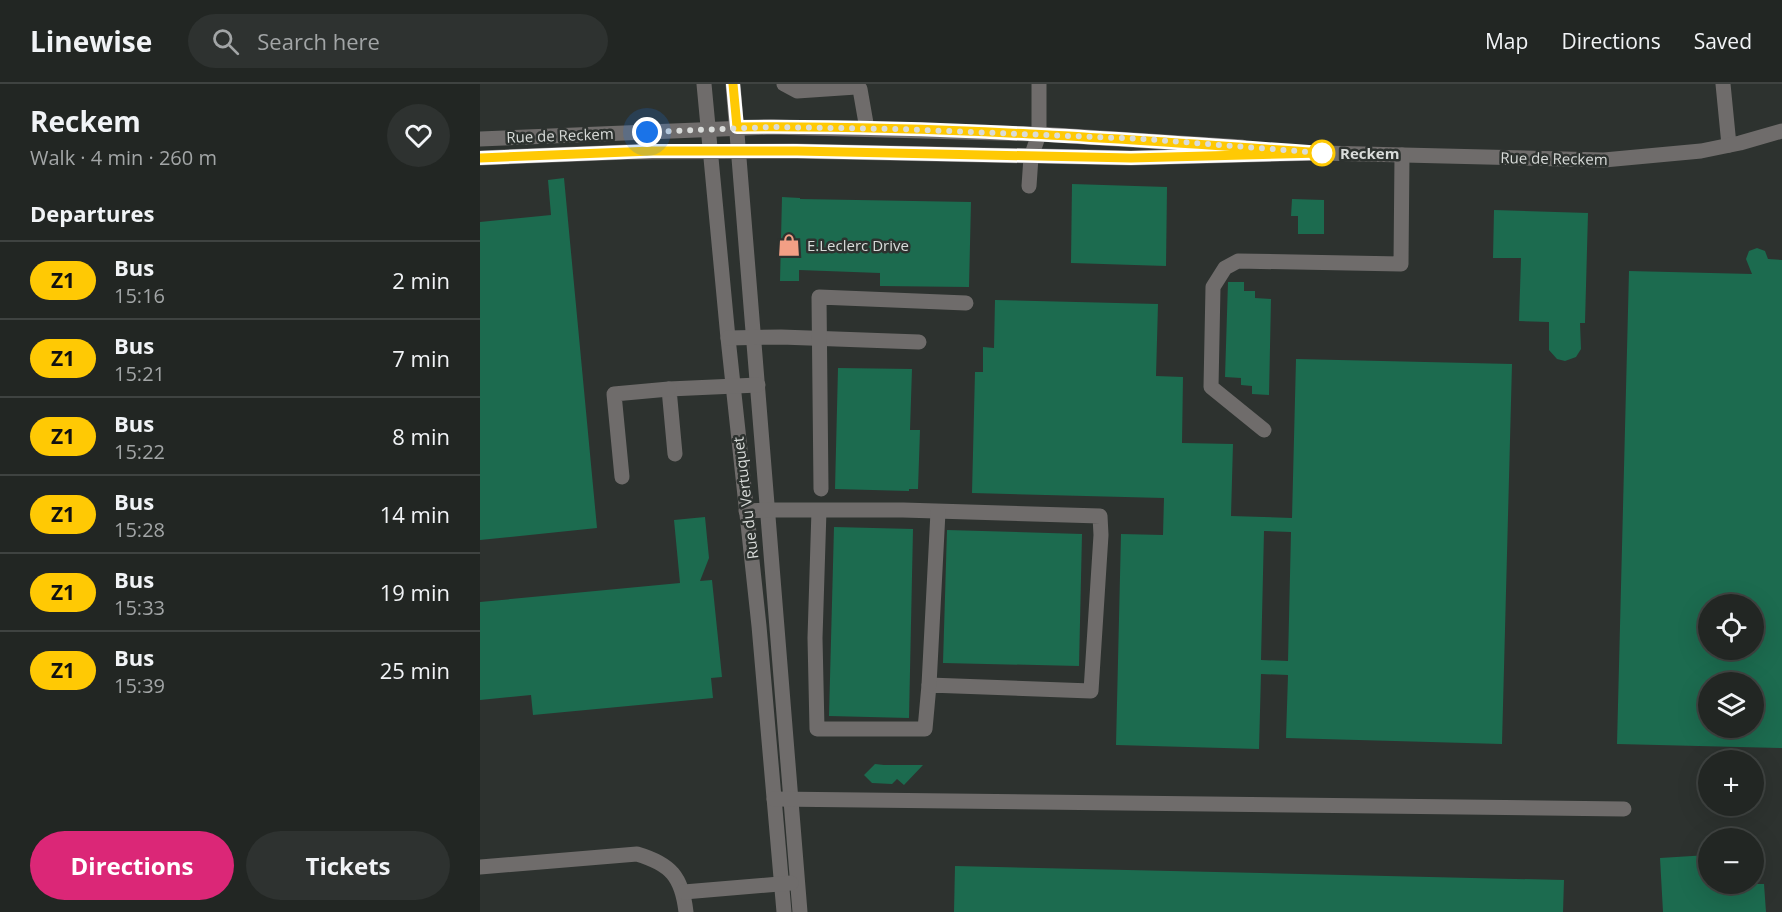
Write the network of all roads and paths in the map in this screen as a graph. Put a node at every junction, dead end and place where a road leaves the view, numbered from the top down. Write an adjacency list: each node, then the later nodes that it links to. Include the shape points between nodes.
1 (704, 84): 7 (street, Rue du Vertuquet)
2 (733, 84): 6 (street, Rue du Vertuquet)
3 (784, 84): 8 (street, via 797,91 860,89)
4 (1039, 84): 10 (street)
5 (1723, 84): 12 (street)
6 (737, 127): 7 (street, Rue de Reckem); 8 (street, Rue de Reckem); 14 (street, Rue du Vertuquet)
7 (708, 129): 11 (street, Rue de Reckem); 13 (street, Rue du Vertuquet)
8 (867, 129): 10 (street, Rue de Reckem)
9 (1782, 131): 12 (street, Rue de Reckem)
10 (1039, 134): 15 (street, Rue de Reckem); 17 (street)
11 (480, 138)
12 (1729, 145): 16 (street, Rue de Reckem, via 1612,160)
13 (709, 151): 14 (street, Rue de Reckem); 18 (street, Rue de Reckem); 21 (street, Rue du Vertuquet)
14 (740, 151): 17 (street, Rue de Reckem); 22 (street, Rue du Vertuquet)
15 (1322, 153): 16 (street, Rue de Reckem); 17 (street, Rue de Reckem)
16 (1402, 154): 28 (street, via 1401,264 1238,261 1229,264 1217,278 1212,293 1211,387)
17 (1031, 157): 19 (street)
18 (480, 158)
19 (1029, 186)
20 (966, 303): 23 (street, via 819,297)
21 (728, 338): 22 (street); 26 (street, Rue du Vertuquet)
22 (754, 338): 23 (street); 25 (street, Rue du Vertuquet)
23 (818, 339): 24 (street); 31 (street)
24 (919, 342)
25 (758, 385): 26 (street); 32 (street, Rue du Vertuquet)
26 (733, 386): 27 (street); 34 (street, Rue du Vertuquet)
27 (669, 389): 29 (street); 30 (street, via 614,394)
28 (1264, 430)
29 (675, 454)
30 (622, 477)
31 (821, 489)
32 (767, 510): 33 (street); 34 (street); 38 (street, Rue du Vertuquet)
33 (819, 510): 35 (street); 36 (street, via 817,729 925,729)
34 (746, 511): 37 (street, Rue du Vertuquet)
35 (938, 512): 36 (street); 36 (street, via 1100,516 1101,535 1091,691)
36 (929, 685)
37 (774, 799): 38 (street); 41 (street, Rue du Vertuquet)
38 (791, 799): 39 (street); 41 (street, Rue du Vertuquet)
39 (1624, 809)
40 (480, 867): 42 (street, via 637,854 671,872)
41 (790, 883): 42 (street); 44 (street, Rue du Vertuquet); 45 (street, Rue du Vertuquet)
42 (684, 892): 43 (street)
43 (686, 912)
44 (784, 912)
45 (800, 912)

